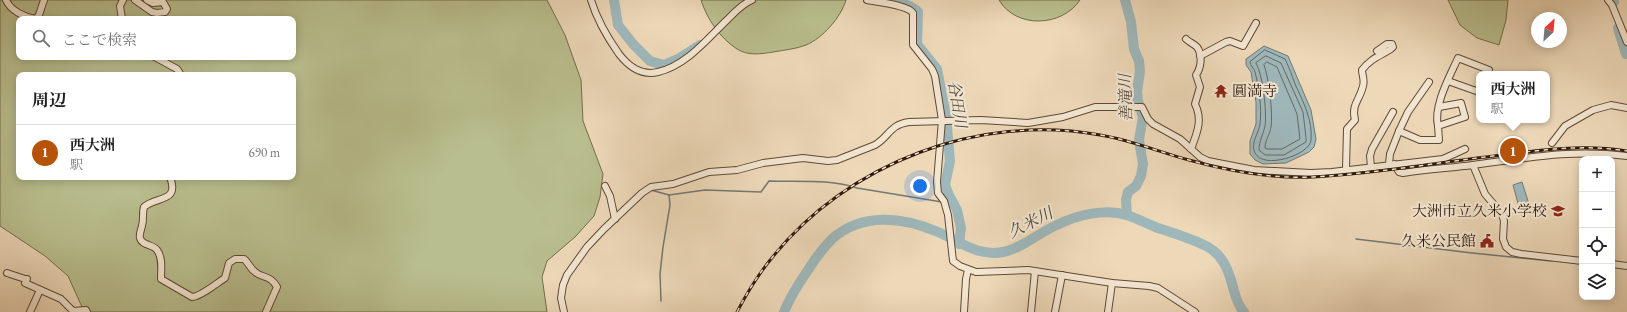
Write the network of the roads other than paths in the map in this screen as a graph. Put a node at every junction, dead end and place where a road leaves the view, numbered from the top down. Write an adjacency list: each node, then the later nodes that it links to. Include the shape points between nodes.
1 (6, 0): 10 (street, via 13,10)
2 (44, 0): 11 (street)
3 (123, 0): 12 (street, via 120,6)
4 (135, 0): 5 (street, via 152,12 162,13 167,10 163,2 153,3)
5 (147, 0)
6 (591, 0): 7 (street, via 603,30 622,58 644,74 663,71 677,65 741,6)
7 (752, 0)
8 (867, 0): 27 (street, via 912,10 912,45 935,76)
9 (1608, 0): 15 (street)
10 (26, 16)
11 (38, 16)
12 (122, 16)
13 (1256, 23): 17 (street, via 1243,46 1230,41)
14 (1186, 40): 17 (street, via 1197,47)
15 (1627, 42)
16 (1377, 51): 37 (street, via 1387,44 1392,44 1391,50 1367,63 1362,70 1364,84 1355,103 1355,120 1347,129)
17 (1200, 56): 31 (street, via 1200,69 1196,75 1200,87 1195,104 1200,120)
18 (160, 60): 20 (street)
19 (1488, 71): 21 (street, via 1458,58)
20 (179, 72)
21 (1448, 81): 23 (street); 24 (street)
22 (1429, 82): 29 (street, via 1408,112)
23 (1476, 91)
24 (1439, 107): 28 (street); 28 (street, via 1461,103 1465,117)
25 (1627, 108): 30 (street, via 1611,105 1593,110 1565,126)
26 (1393, 112): 36 (street, via 1372,149)
27 (942, 120): 31 (street, via 1028,123 1062,118 1095,107 1142,107 1153,124); 40 (street, via 900,123 881,142 828,162 803,158 763,163 738,170 709,172 673,184 651,187); 44 (street, via 938,193 944,201 949,222 953,260)
28 (1438, 126): 29 (street, via 1439,140 1425,141)
29 (1399, 131): 34 (street, via 1389,157)
30 (1552, 143)
31 (1192, 149): 37 (street, via 1208,161 1254,170 1311,173)
32 (1465, 149): 34 (street, via 1443,159)
33 (1627, 156): 35 (street, via 1577,153)
34 (1391, 164): 35 (street, via 1403,173); 36 (street)
35 (1473, 165): 41 (street, via 1485,194 1502,214 1503,239 1506,247 1521,254)
36 (1371, 167): 37 (street)
37 (1346, 169)
38 (171, 180): 52 (street, via 173,187 166,198 148,203 144,207 140,232 142,242 156,248 159,253 160,279 192,297 198,297 225,278 229,263 244,258 253,271 268,277 277,287)
39 (605, 186): 40 (street)
40 (615, 219): 53 (street, via 587,247 567,275 561,298)
41 (1579, 261)
42 (1615, 264): 43 (street)
43 (1627, 266)
44 (968, 270): 45 (street); 54 (street)
45 (1035, 271): 47 (street); 55 (street)
46 (8, 273): 49 (street, via 27,280 25,283)
47 (1062, 275): 48 (street); 56 (street)
48 (1112, 283): 57 (street); 58 (street, via 1158,288)
49 (40, 290): 50 (street); 51 (street, via 62,299 73,312)
50 (30, 312)
51 (87, 312)
52 (266, 312)
53 (564, 312)
54 (964, 312)
55 (1031, 312)
56 (1055, 312)
57 (1108, 312)
58 (1195, 312)

